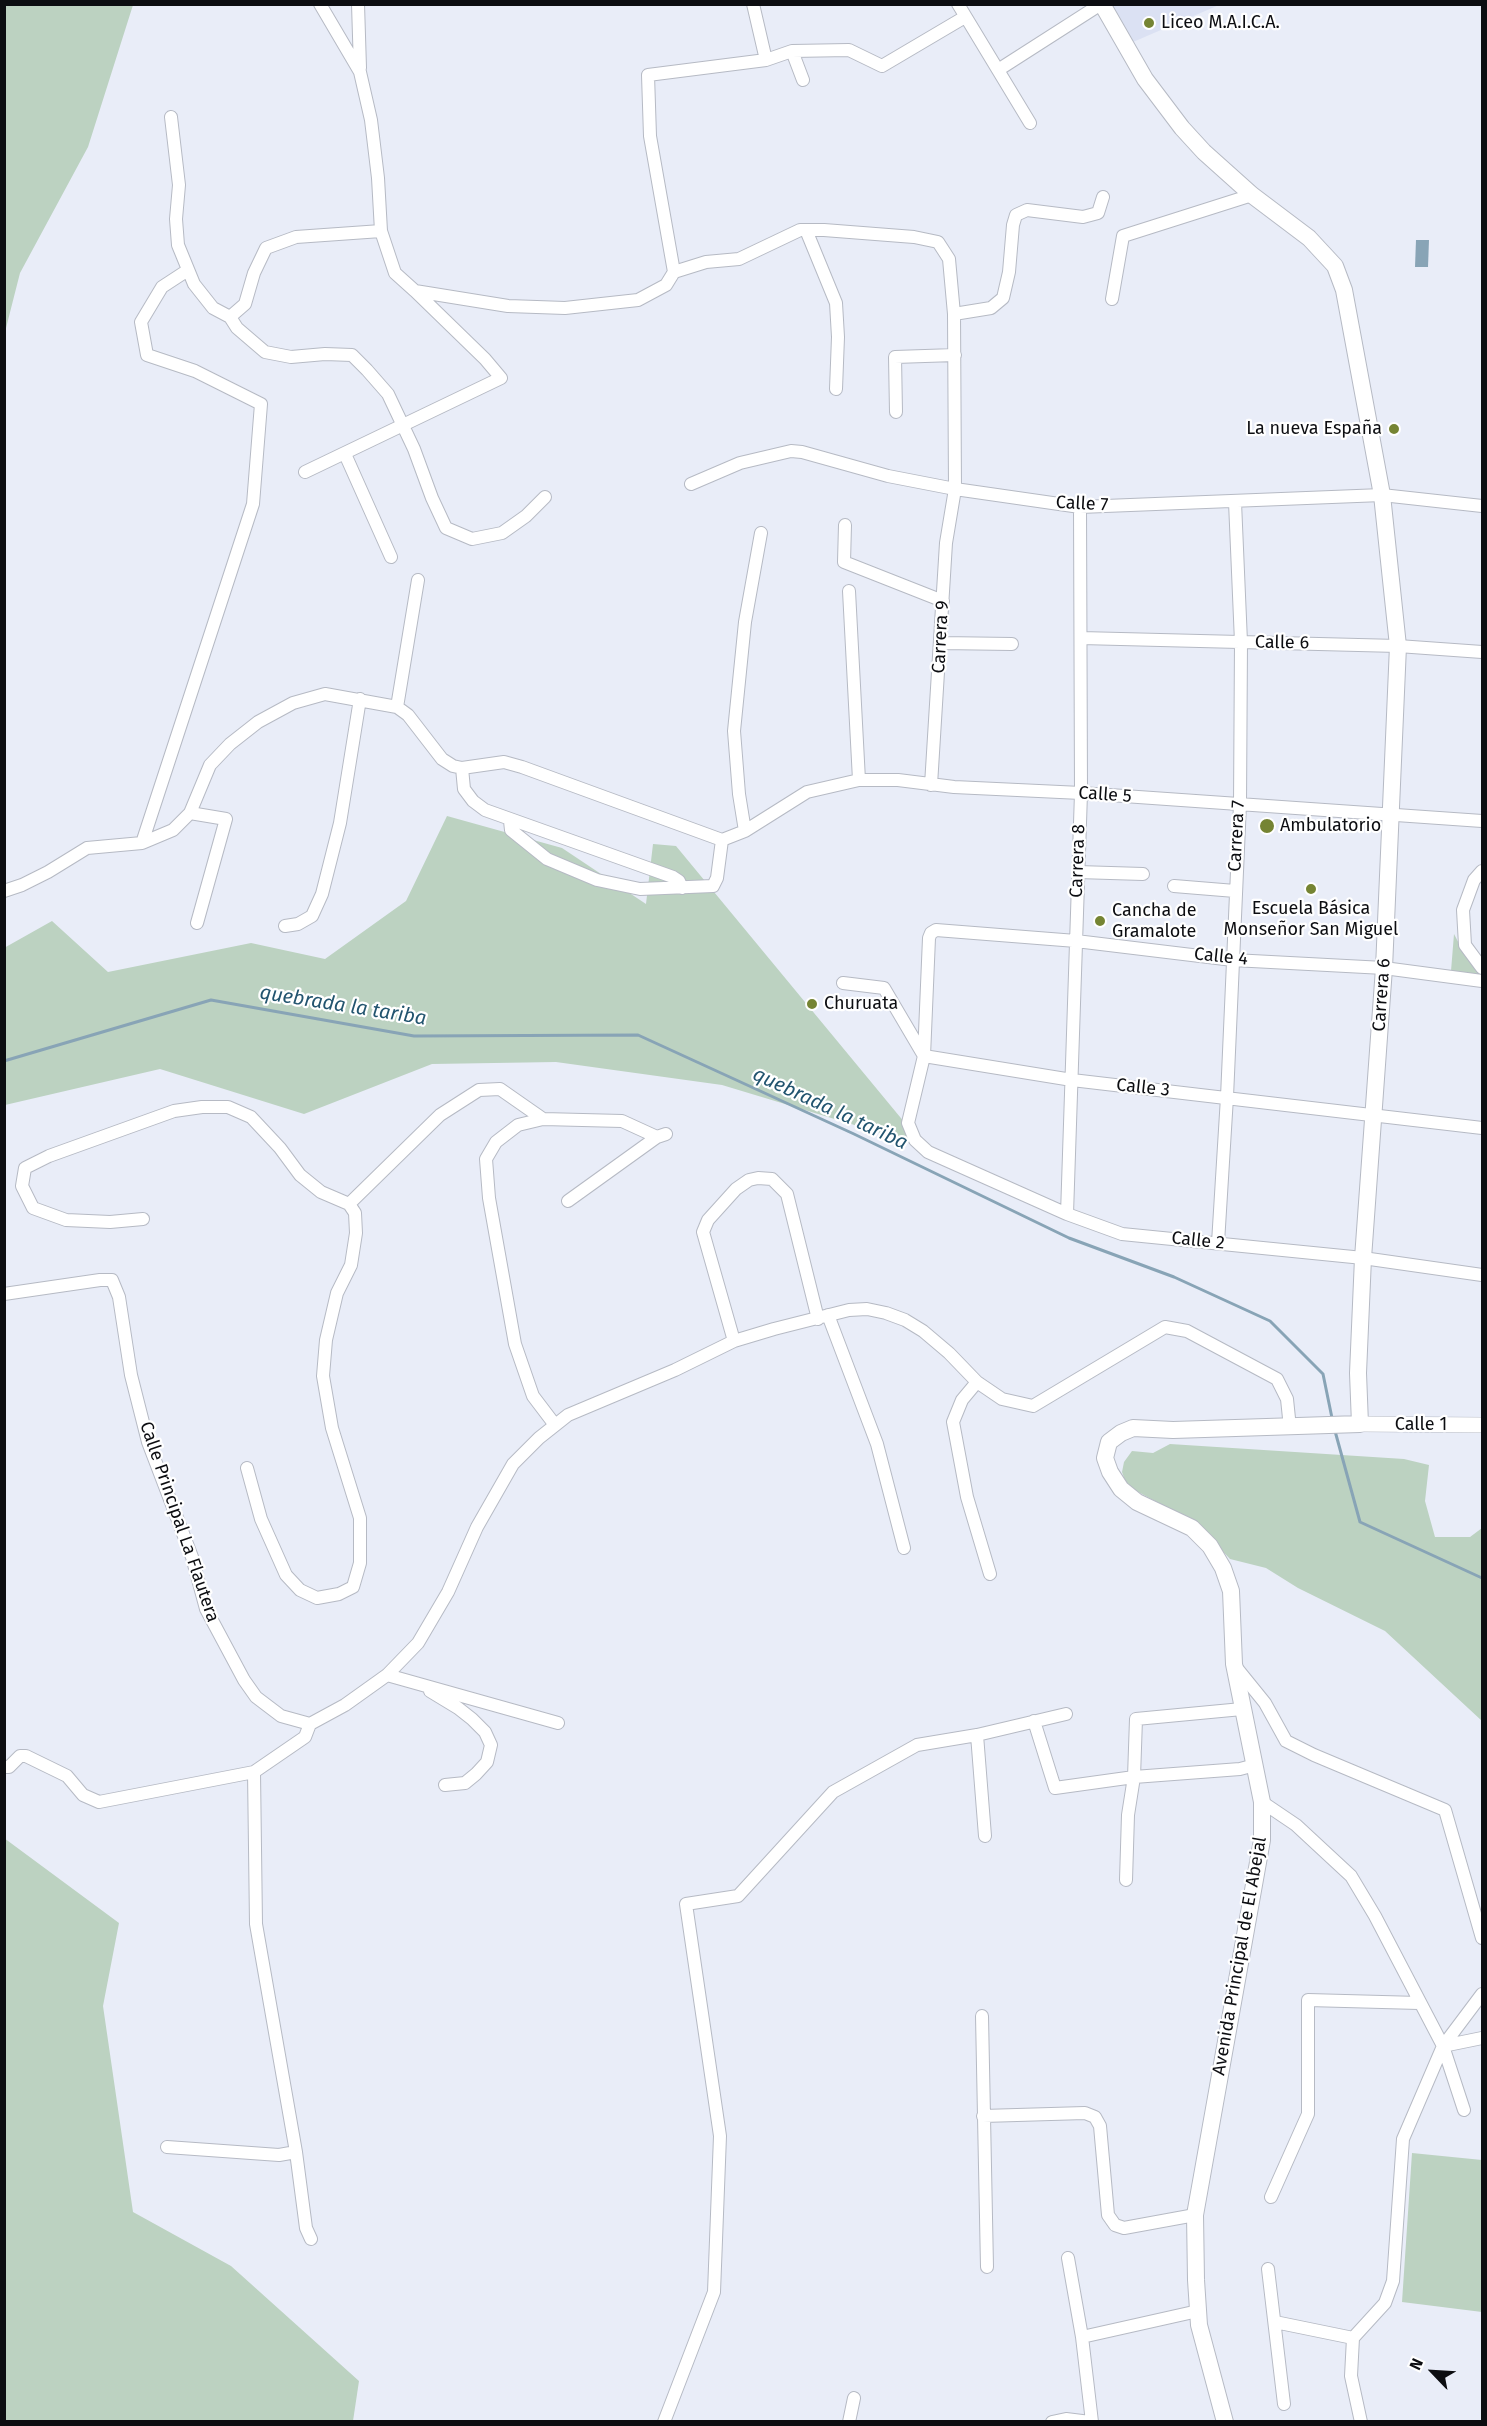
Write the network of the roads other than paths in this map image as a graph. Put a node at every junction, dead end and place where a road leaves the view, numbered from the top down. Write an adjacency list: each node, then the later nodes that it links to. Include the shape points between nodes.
1 (320, 4): 10 (street)
2 (358, 4): 10 (street)
3 (753, 4): 8 (street)
4 (958, 4): 6 (street)
5 (1102, 4): 9 (street); 14 (main road, Carrera 6, via 1145,79 1182,128)
6 (965, 18): 7 (street, via 882,66 849,50); 9 (street)
7 (792, 51): 8 (street); 11 (street)
8 (766, 60): 19 (street, via 648,75 650,136)
9 (998, 70): 13 (street)
10 (360, 72): 17 (street, via 371,120)
11 (803, 80)
12 (171, 117): 18 (street, via 179,185 178,245)
13 (1030, 123)
14 (1252, 195): 21 (street, via 1123,236); 32 (main road, Carrera 6, via 1309,238 1335,266 1344,290)
15 (1103, 197): 22 (street, via 1098,213 1083,217 1027,210 1016,215 1003,298 991,308)
16 (806, 230): 19 (street, via 739,259 706,262); 22 (street, Carrera 9, via 938,242 950,259); 25 (street, via 836,303)
17 (381, 231): 20 (street, via 395,273); 23 (street, via 296,237 266,248 245,304)
18 (188, 270): 23 (street, via 213,308); 62 (street, via 162,287 141,322 147,355 195,371 261,404 253,504)
19 (674, 273): 20 (street, via 666,285 638,300 565,308 508,306)
20 (415, 291): 27 (street, via 501,378)
21 (1112, 299)
22 (954, 314): 24 (street, Carrera 9)
23 (230, 317): 27 (street, via 265,352 291,357 352,355 388,394)
24 (955, 355): 26 (street, via 895,357); 31 (street, Carrera 9)
25 (836, 389)
26 (896, 412)
27 (404, 426): 28 (street); 33 (street, via 446,528 472,538 502,533)
28 (345, 454): 29 (street); 39 (street)
29 (305, 472)
30 (691, 484): 31 (street, Calle 7, via 741,463 791,451)
31 (955, 489): 36 (street, Calle 7); 42 (street, Carrera 9, via 946,543)
32 (1382, 495): 34 (street, Calle 7); 35 (street, Calle 7); 47 (main road, Carrera 6)
33 (545, 497)
34 (1235, 502): 36 (street, Calle 7); 44 (street, Carrera 7)
35 (1482, 506)
36 (1080, 507): 43 (street, Carrera 8)
37 (845, 525): 42 (street, via 844,562)
38 (761, 533): 60 (street, via 745,622 734,731)
39 (391, 557)
40 (418, 580): 50 (street)
41 (849, 591): 52 (street)
42 (943, 601): 45 (street, Carrera 9)
43 (1081, 638): 44 (street, Calle 6); 54 (street, Carrera 8)
44 (1241, 642): 47 (street, Calle 6); 55 (street, Carrera 7)
45 (941, 643): 46 (street); 53 (street, Carrera 9)
46 (1012, 644)
47 (1398, 646): 48 (street, Calle 6); 57 (main road, Carrera 6)
48 (1482, 652)
49 (360, 699): 50 (street); 56 (street, via 325,694 293,704 258,723 210,765); 71 (street, via 340,823 322,894 312,916)
50 (397, 707): 51 (street, via 408,715 442,759)
51 (462, 768): 58 (street, via 464,789 473,801); 61 (street, via 504,762)
52 (859, 780): 53 (street, Calle 5, via 898,780); 60 (street, Calle 5, via 807,792)
53 (931, 786): 54 (street, Calle 5)
54 (1081, 793): 55 (street, Calle 5); 64 (street, Carrera 8)
55 (1239, 804): 57 (street, Calle 5); 69 (street, Carrera 7)
56 (190, 813): 62 (street, via 172,830); 70 (street, via 226,819)
57 (1392, 814): 59 (street, Calle 5); 74 (main road, Carrera 6)
58 (510, 820): 67 (street, via 673,877); 67 (street, via 511,830 534,850 580,873 626,887)
59 (1482, 821)
60 (742, 832): 61 (street, Calle 5)
61 (722, 840): 67 (street, via 715,883)
62 (142, 843): 68 (street, via 87,848 48,872)
63 (1482, 871): 75 (street, via 1474,880 1463,910 1465,945)
64 (1078, 872): 65 (street); 72 (street, Carrera 8)
65 (1143, 874)
66 (1174, 886): 69 (street)
67 (682, 888)
68 (4, 891)
69 (1235, 891): 73 (street, Carrera 7)
70 (197, 923)
71 (285, 926)
72 (1076, 940): 73 (street, Calle 4); 78 (street, Calle 4, via 936,930 931,933); 79 (street, Carrera 8)
73 (1233, 960): 74 (street, Calle 4); 80 (street, Carrera 7)
74 (1384, 968): 76 (street, Calle 4); 81 (main road, Carrera 6)
75 (1482, 968)
76 (1482, 981)
77 (843, 983): 78 (street, via 884,988)
78 (924, 1056): 79 (street, Calle 3); 86 (street, Calle 2, via 908,1123 915,1140 928,1152)
79 (1072, 1080): 80 (street, Calle 3); 86 (street, Carrera 8)
80 (1227, 1097): 81 (street, Calle 3); 88 (street, Carrera 7)
81 (1374, 1114): 83 (street, Calle 3); 89 (main road, Carrera 6)
82 (543, 1119): 84 (street, via 622,1121 662,1136); 85 (street, via 500,1089 479,1090 440,1115); 96 (street, via 518,1125 496,1142 486,1159 489,1198 515,1344 533,1395)
83 (1482, 1128)
84 (568, 1201)
85 (349, 1204): 87 (street, via 321,1192 300,1175 251,1117 228,1107 174,1111 25,1168 22,1186 33,1208 66,1220); 99 (street, via 355,1212 356,1233 351,1265 337,1293 326,1340 323,1376 332,1428 360,1518 360,1563 353,1587 317,1598 300,1590 286,1575 261,1519)
86 (1067, 1214): 88 (street, Calle 2, via 1122,1234)
87 (143, 1219)
88 (1218, 1243): 89 (street, Calle 2)
89 (1363, 1258): 90 (street, Calle 2); 95 (main road, Carrera 6)
90 (1482, 1275)
91 (4, 1294): 109 (street, Calle Principal La Flautera, via 112,1280 119,1297 131,1375 148,1442 192,1557 206,1609 256,1697 281,1716)
92 (823, 1317): 93 (street); 93 (street, via 787,1194 772,1179 749,1180 708,1220 703,1232); 94 (street, via 867,1309 905,1320 949,1353); 100 (street, via 877,1444)
93 (734, 1341): 96 (street, via 568,1415)
94 (977, 1382): 98 (street, via 1002,1399 1033,1406 1165,1327 1186,1332 1277,1379 1287,1399); 101 (street, via 953,1422 967,1497)
95 (1360, 1424): 97 (street, Calle 1); 98 (main road, Avenida Principal de El Abejal)
96 (555, 1425): 103 (street, via 513,1464 424,1633)
97 (1482, 1425)
98 (1290, 1428): 102 (main road, Avenida Principal de El Abejal, via 1133,1428 1109,1442 1107,1450 1108,1465 1121,1490 1137,1502 1192,1528 1210,1546 1231,1591)
99 (247, 1468)
100 (904, 1548)
101 (990, 1574)
102 (1234, 1664): 105 (main road, Avenida Principal de El Abejal); 119 (street, via 1265,1703 1286,1741 1445,1810)
103 (387, 1676): 104 (street); 109 (street)
104 (418, 1684): 108 (street); 115 (street, via 458,1708 485,1732 491,1745 487,1762 476,1774 465,1783)
105 (1242, 1709): 111 (main road, Avenida Principal de El Abejal); 114 (street, via 1136,1719)
106 (1066, 1714): 107 (street)
107 (1034, 1721): 110 (street); 114 (street, via 1055,1788)
108 (558, 1723)
109 (310, 1724): 113 (street, via 305,1737)
110 (977, 1735): 117 (street); 141 (street, via 917,1745 833,1792 738,1896 686,1904 720,2136 714,2292)
111 (1255, 1765): 114 (street); 116 (main road, Avenida Principal de El Abejal)
112 (4, 1767): 113 (street, via 26,1756 68,1776 83,1795 99,1802)
113 (254, 1772): 128 (street, via 256,1924)
114 (1134, 1777): 118 (street, via 1128,1815)
115 (445, 1785)
116 (1262, 1802): 121 (street, via 1296,1825 1351,1876); 130 (main road, Avenida Principal de El Abejal, via 1262,1840)
117 (985, 1836)
118 (1126, 1880)
119 (1482, 1938)
120 (1482, 1994): 124 (street)
121 (1419, 2003): 124 (street); 129 (street, via 1308,2000 1308,2114)
122 (982, 2016): 126 (street)
123 (1482, 2038): 124 (street)
124 (1443, 2046): 125 (street); 138 (street, via 1403,2139 1393,2281 1385,2304)
125 (1464, 2110)
126 (983, 2116): 130 (street, via 1095,2116 1100,2126 1108,2215 1115,2225 1124,2228); 133 (street)
127 (167, 2146): 128 (street, via 279,2155)
128 (296, 2152): 131 (street, via 306,2228)
129 (1271, 2197)
130 (1195, 2215): 135 (main road, Avenida Principal de El Abejal)
131 (311, 2239)
132 (1068, 2258): 137 (street)
133 (987, 2267)
134 (1268, 2269): 136 (street)
135 (1198, 2311): 137 (street); 145 (main road, Avenida Principal de El Abejal, via 1207,2362)
136 (1275, 2322): 138 (street); 140 (street)
137 (1082, 2337): 144 (street)
138 (1353, 2338): 146 (street, via 1352,2376)
139 (854, 2398): 142 (street)
140 (1284, 2404)
141 (664, 2421)
142 (849, 2421)
143 (1052, 2421): 144 (street)
144 (1091, 2421)
145 (1225, 2421)
146 (1361, 2421)

